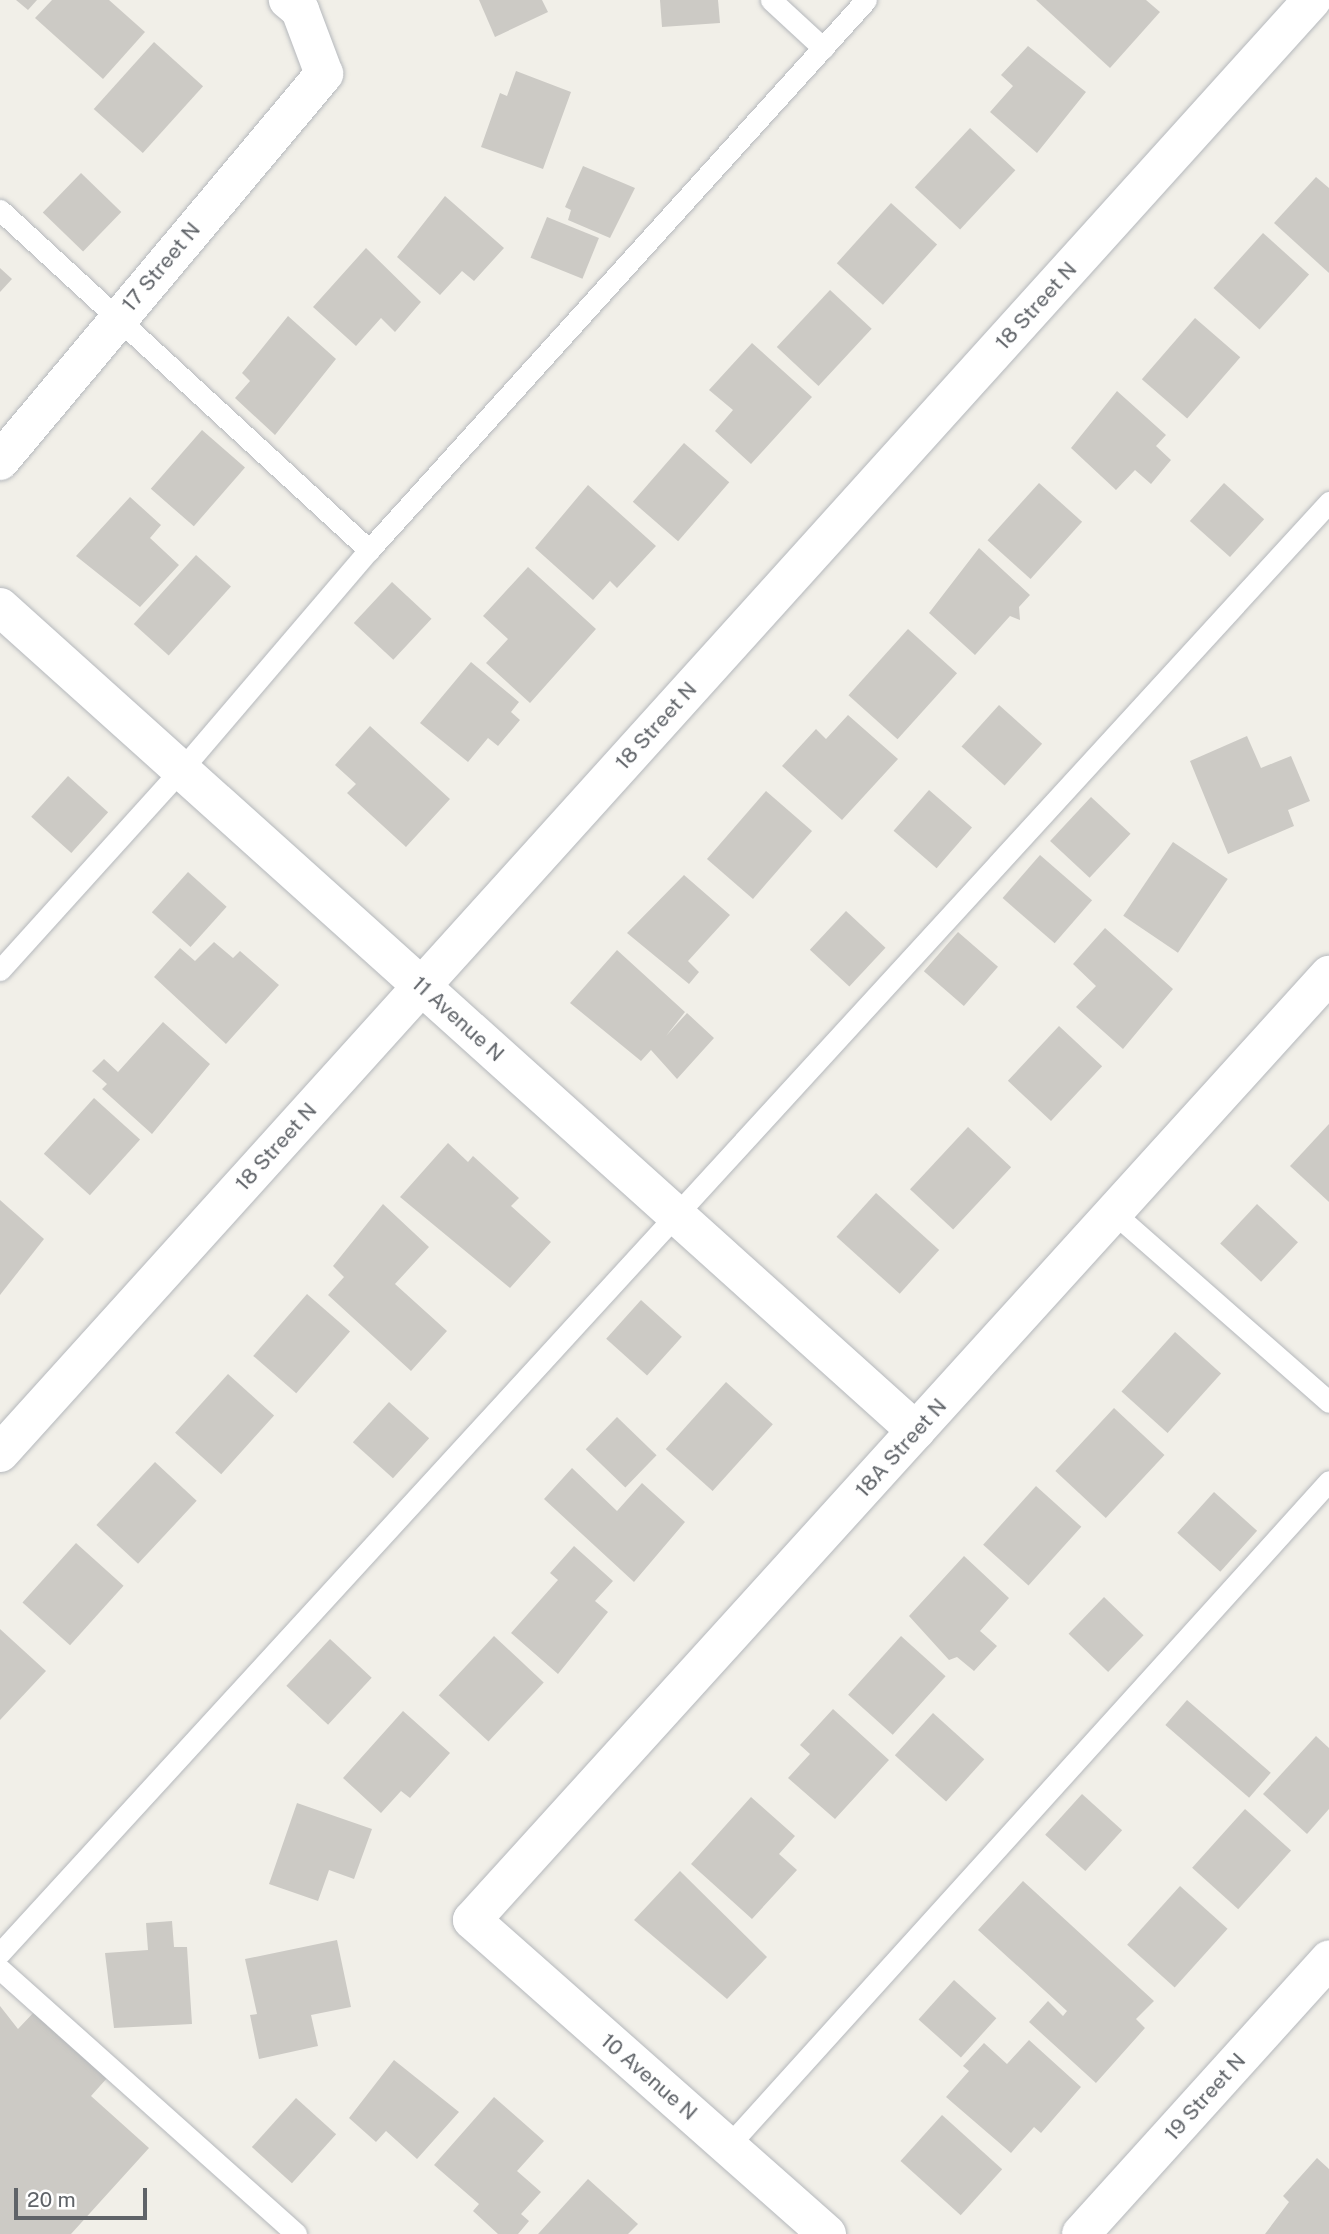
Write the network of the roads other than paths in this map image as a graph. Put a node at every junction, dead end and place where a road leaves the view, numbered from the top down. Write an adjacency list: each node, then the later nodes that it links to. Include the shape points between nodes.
1 (288, 0): 7 (street, 17 Street N, via 300,10 324,74)
2 (771, 0): 5 (lane)
3 (866, 0): 5 (lane)
4 (1312, 0): 15 (street, 18 Street N)
5 (823, 48): 10 (lane)
6 (0, 210): 7 (lane)
7 (116, 320): 8 (street, 17 Street N); 10 (lane)
8 (0, 461)
9 (1328, 506): 17 (lane)
10 (369, 550): 12 (lane)
11 (0, 607): 12 (street, 11 Avenue N)
12 (181, 770): 13 (lane); 15 (street, 11 Avenue N)
13 (0, 970)
14 (1329, 975): 16 (street, 18A Street N)
15 (421, 986): 17 (street, 11 Avenue N); 20 (street, 18 Street N)
16 (1114, 1213): 18 (lane); 19 (street, 18A Street N)
17 (676, 1215): 19 (street, 11 Avenue N); 23 (lane)
18 (1329, 1402)
19 (916, 1431): 22 (street, 18A Street N)
20 (0, 1453)
21 (1329, 1481): 26 (lane)
22 (472, 1920): 26 (street, 10 Avenue N)
23 (0, 1953)
24 (1329, 1960): 29 (street, 19 Street N)
25 (0, 1969): 27 (lane)
26 (728, 2146): 28 (street, 10 Avenue N)
27 (296, 2234)
28 (827, 2234)
29 (1081, 2234)

